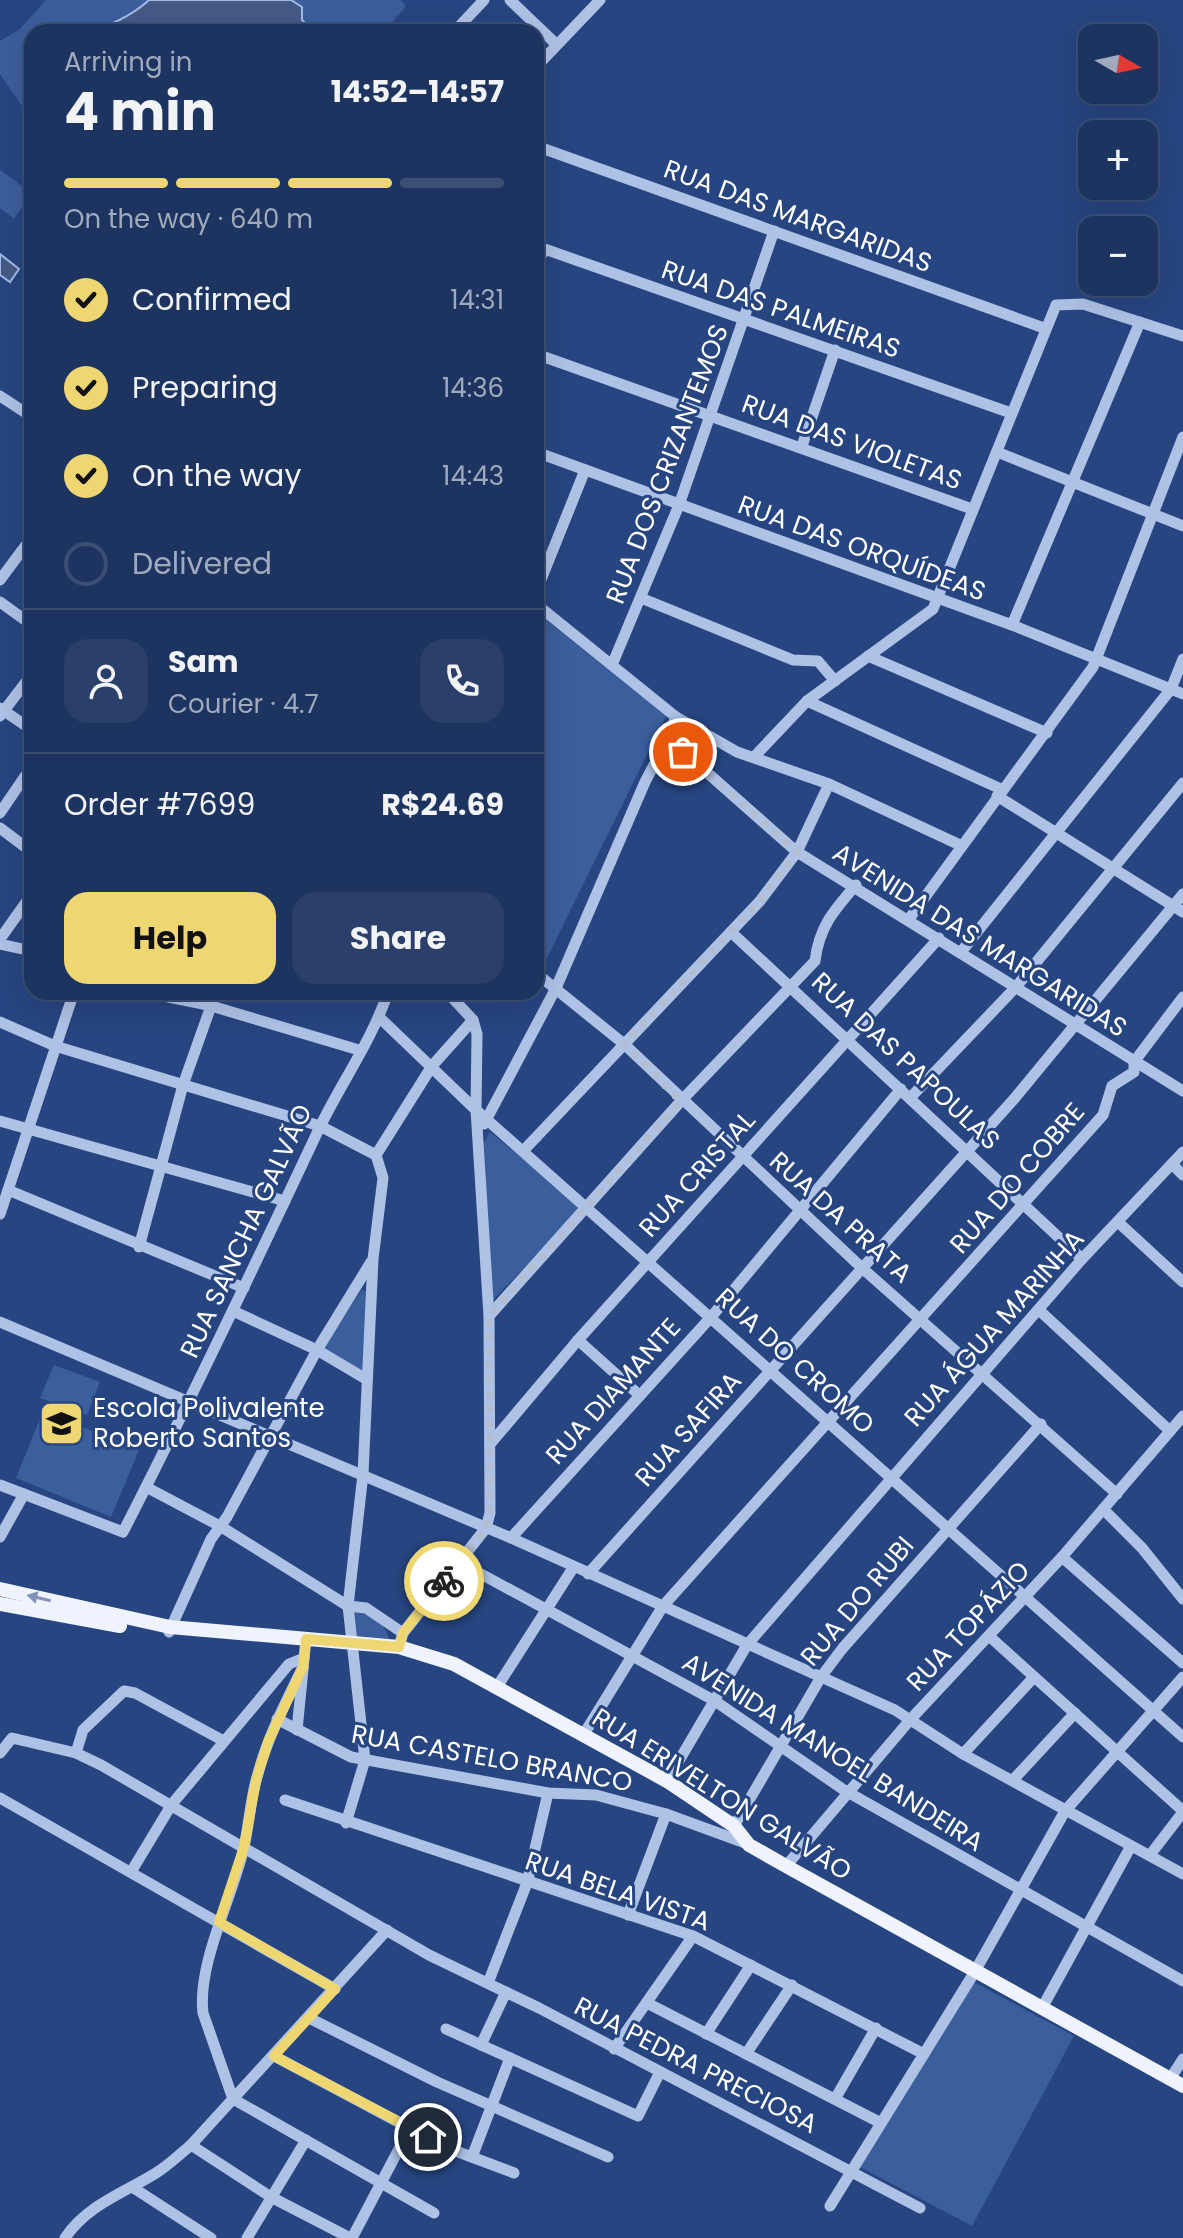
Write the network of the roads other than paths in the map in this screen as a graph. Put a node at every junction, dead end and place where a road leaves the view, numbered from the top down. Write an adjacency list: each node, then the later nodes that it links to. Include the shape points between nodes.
1 (484, 0): 4 (street)
2 (510, 0): 5 (street)
3 (594, 2): 7 (street)
4 (464, 24)
5 (535, 24)
6 (544, 33): 7 (street)
7 (556, 44): 8 (street)
8 (544, 58)
9 (544, 149): 10 (street, RUA DAS MARGARIDAS)
10 (774, 231): 12 (street, RUA DOS CRIZANTEMOS); 14 (street, RUA DAS MARGARIDAS)
11 (544, 249): 12 (street, RUA DAS PALMEIRAS)
12 (744, 320): 16 (street, RUA DAS PALMEIRAS); 21 (street, RUA DOS CRIZANTEMOS)
13 (1140, 322): 14 (street, via 1069,303 1056,305); 15 (street); 27 (street)
14 (1044, 328): 20 (street)
15 (1183, 336)
16 (835, 350): 20 (street, RUA DAS PALMEIRAS); 23 (street)
17 (544, 357): 21 (street, RUA DAS VIOLETAS)
18 (0, 396): 19 (street)
19 (24, 412)
20 (1011, 413): 24 (street)
21 (712, 415): 23 (street, RUA DAS VIOLETAS); 28 (street, RUA DOS CRIZANTEMOS)
22 (1183, 437): 30 (street)
23 (802, 446): 29 (street, RUA DAS VIOLETAS)
24 (997, 452): 27 (street); 29 (street)
25 (544, 455): 26 (street, RUA DAS ORQUÍDEAS)
26 (585, 470): 28 (street, RUA DAS ORQUÍDEAS); 33 (street)
27 (1072, 482): 30 (street); 40 (street)
28 (679, 505): 35 (street, RUA DOS CRIZANTEMOS); 36 (street, RUA DAS ORQUÍDEAS)
29 (972, 509): 36 (street)
30 (1152, 514): 31 (street); 42 (street)
31 (1183, 526)
32 (24, 548): 34 (street)
33 (544, 572)
34 (0, 580)
35 (641, 598): 44 (street, RUA DOS CRIZANTEMOS); 45 (street, via 793,660 818,661)
36 (938, 599): 40 (street, RUA DAS ORQUÍDEAS); 41 (street, via 933,609)
37 (0, 602): 39 (street)
38 (544, 610): 44 (street)
39 (24, 619)
40 (1012, 625): 42 (street, RUA DAS ORQUÍDEAS)
41 (868, 656): 45 (street); 53 (street)
42 (1095, 658): 47 (street, RUA DAS ORQUÍDEAS); 53 (street)
43 (1183, 659): 47 (street)
44 (612, 665): 51 (street)
45 (835, 681): 49 (street)
46 (24, 684): 50 (street)
47 (1171, 689): 48 (street, RUA DAS ORQUÍDEAS); 62 (street)
48 (1183, 694)
49 (807, 701): 55 (street); 59 (street)
50 (1, 711): 52 (street)
51 (676, 717): 54 (street); 55 (street)
52 (24, 725)
53 (1047, 733): 59 (street)
54 (668, 738): 65 (street, AVENIDA DAS MARGARIDAS); 80 (street)
55 (754, 757): 58 (street)
56 (24, 778): 60 (street)
57 (1183, 783): 66 (street, RUA DIAMANTE)
58 (829, 784): 63 (street); 65 (street)
59 (999, 792): 62 (street); 63 (street)
60 (0, 813)
61 (0, 828): 64 (street)
62 (1056, 833): 66 (street); 76 (street)
63 (960, 845): 71 (street)
64 (24, 846)
65 (797, 852): 67 (street, AVENIDA DAS MARGARIDAS); 72 (street)
66 (1116, 869): 70 (street); 79 (street, RUA DIAMANTE)
67 (856, 885): 71 (street, AVENIDA DAS MARGARIDAS); 78 (street, via 826,919 815,961)
68 (1183, 894): 70 (street, RUA SAFIRA)
69 (24, 906): 74 (street)
70 (1178, 909): 90 (street, RUA SAFIRA)
71 (909, 919): 73 (street, AVENIDA DAS MARGARIDAS)
72 (731, 932): 78 (street, RUA DAS PAPOULAS); 92 (street)
73 (939, 938): 76 (street, AVENIDA DAS MARGARIDAS); 91 (street, RUA CRISTAL)
74 (0, 942): 75 (street)
75 (24, 949)
76 (961, 952): 79 (street, AVENIDA DAS MARGARIDAS)
77 (544, 979): 80 (street, RUA DA PRATA)
78 (790, 985): 91 (street, RUA DAS PAPOULAS); 100 (street)
79 (1016, 987): 90 (street, AVENIDA DAS MARGARIDAS); 99 (street, RUA DIAMANTE)
80 (556, 988): 92 (street, RUA DA PRATA); 101 (street)
81 (1183, 997): 95 (street)
82 (71, 1000): 93 (street)
83 (209, 1000): 97 (street)
84 (221, 1000): 94 (street)
85 (383, 1000): 87 (street, RUA SANCHA GALVÃO)
86 (454, 1000): 88 (street)
87 (379, 1017): 94 (street, RUA SANCHA GALVÃO); 96 (street, RUA DO CROMO)
88 (473, 1020): 96 (street); 101 (street)
89 (0, 1022): 93 (street)
90 (1075, 1027): 95 (street, AVENIDA DAS MARGARIDAS); 105 (street, RUA SAFIRA)
91 (847, 1039): 99 (street, RUA DAS PAPOULAS); 109 (street, RUA CRISTAL)
92 (624, 1044): 100 (street, RUA DA PRATA); 106 (street)
93 (55, 1046): 97 (street); 104 (street)
94 (359, 1050): 103 (street, RUA SANCHA GALVÃO)
95 (1134, 1062): 98 (street, AVENIDA DAS MARGARIDAS); 115 (street, RUA DO COBRE, via 1134,1072 1112,1086 1103,1115)
96 (432, 1066): 101 (street, RUA DO CROMO); 108 (street)
97 (183, 1085): 103 (street); 111 (street)
98 (1183, 1091)
99 (906, 1093): 105 (street, RUA DAS PAPOULAS); 117 (street, RUA DIAMANTE)
100 (681, 1101): 109 (street, RUA DA PRATA); 116 (street)
101 (481, 1114): 106 (street, RUA DO CROMO); 129 (street)
102 (0, 1121): 104 (street)
103 (320, 1126): 108 (street); 114 (street, RUA SANCHA GALVÃO)
104 (28, 1129): 111 (street); 113 (street)
105 (967, 1148): 115 (street, RUA DAS PAPOULAS); 124 (street, RUA SAFIRA)
106 (524, 1150): 116 (street, RUA DO CROMO)
107 (1183, 1152): 110 (street, RUA ÁGUA MARINHA)
108 (376, 1155): 121 (street, via 383,1178)
109 (742, 1157): 117 (street, RUA DA PRATA); 123 (street, RUA CRISTAL)
110 (1172, 1164): 112 (street); 119 (street, RUA ÁGUA MARINHA)
111 (161, 1168): 114 (street); 120 (street)
112 (1183, 1175)
113 (8, 1190): 118 (street); 120 (street)
114 (285, 1201): 126 (street, RUA SANCHA GALVÃO)
115 (1025, 1201): 122 (street, RUA DAS PAPOULAS); 131 (street, RUA DO COBRE)
116 (588, 1208): 123 (street, RUA DO CROMO); 129 (street)
117 (803, 1211): 124 (street, RUA DA PRATA); 130 (street, RUA DIAMANTE)
118 (0, 1214)
119 (1118, 1222): 122 (street, RUA ÁGUA MARINHA); 125 (street)
120 (139, 1247): 126 (street)
121 (373, 1259): 134 (street); 137 (street)
122 (1082, 1259): 128 (street, RUA ÁGUA MARINHA)
123 (649, 1261): 130 (street, RUA DO CROMO); 133 (street, RUA CRISTAL)
124 (862, 1268): 131 (street, RUA DA PRATA); 135 (street, RUA SAFIRA)
125 (1183, 1282)
126 (244, 1288): 127 (street, RUA SANCHA GALVÃO)
127 (233, 1311): 134 (street); 139 (street, RUA SANCHA GALVÃO)
128 (1040, 1311): 136 (street, RUA ÁGUA MARINHA); 143 (street)
129 (489, 1316): 145 (street)
130 (712, 1316): 135 (street, RUA DO CROMO); 138 (street, RUA DIAMANTE)
131 (922, 1320): 136 (street, RUA DA PRATA); 141 (street, RUA DO COBRE)
132 (0, 1322): 139 (street)
133 (578, 1340): 138 (street); 145 (street, RUA CRISTAL)
134 (317, 1350): 137 (street); 144 (street)
135 (772, 1368): 141 (street, RUA DO CROMO); 161 (street, RUA SAFIRA)
136 (983, 1375): 142 (street, RUA DA PRATA); 147 (street, RUA ÁGUA MARINHA)
137 (366, 1379): 146 (street)
138 (638, 1394): 157 (street, RUA DIAMANTE)
139 (190, 1400): 144 (street); 149 (street, RUA SANCHA GALVÃO)
140 (1183, 1416): 143 (street, RUA TOPÁZIO)
141 (830, 1423): 147 (street, RUA DO CROMO); 167 (street, RUA DO COBRE)
142 (1041, 1424): 151 (street, RUA DA PRATA); 154 (street, RUA DO RUBI)
143 (1170, 1431): 151 (street, RUA TOPÁZIO)
144 (272, 1435): 146 (street); 153 (street)
145 (491, 1443): 155 (street)
146 (363, 1474): 155 (street); 166 (street)
147 (891, 1476): 154 (street, RUA DO CROMO); 173 (street, RUA ÁGUA MARINHA)
148 (0, 1485): 150 (street)
149 (146, 1487): 150 (street, RUA SANCHA GALVÃO, via 123,1532); 153 (street)
150 (24, 1494): 156 (street)
151 (1117, 1494): 152 (street, RUA TOPÁZIO)
152 (1103, 1509): 158 (street, RUA TOPÁZIO); 164 (street)
153 (220, 1526): 166 (street); 169 (street)
154 (948, 1526): 163 (street, RUA DO CROMO); 177 (street, RUA DO RUBI)
155 (486, 1528): 157 (street); 159 (street)
156 (0, 1537)
157 (511, 1538): 160 (street)
158 (1062, 1557): 163 (street, RUA TOPÁZIO); 176 (street)
159 (459, 1562): 168 (street, AVENIDA MANOEL BANDEIRA); 171 (street)
160 (573, 1568): 161 (street); 168 (street)
161 (588, 1574): 167 (street)
162 (0, 1589): 169 (main road, one-way to 162)
163 (1027, 1596): 170 (street, RUA TOPÁZIO); 182 (street, RUA DO CROMO)
164 (1183, 1599)
165 (0, 1604): 169 (main road)
166 (348, 1606): 171 (street, via 366,1608); 172 (street)
167 (663, 1606): 173 (street); 175 (street, RUA DO COBRE)
168 (547, 1608): 175 (street, AVENIDA MANOEL BANDEIRA); 180 (street)
169 (169, 1630): 174 (main road, RUA ERIVELTON GALVÃO)
170 (989, 1636): 178 (street); 185 (street, RUA TOPÁZIO)
171 (401, 1640): 172 (main road, RUA ERIVELTON GALVÃO); 180 (main road, RUA ERIVELTON GALVÃO)
172 (350, 1644): 174 (main road, RUA ERIVELTON GALVÃO); 195 (street)
173 (747, 1645): 177 (street); 181 (street, RUA ÁGUA MARINHA)
174 (306, 1650): 184 (street); 186 (street); 189 (street)
175 (631, 1657): 181 (street, AVENIDA MANOEL BANDEIRA); 187 (street, RUA DO COBRE)
176 (1183, 1663)
177 (821, 1677): 185 (street); 190 (street, RUA DO RUBI)
178 (1034, 1677): 183 (street); 194 (street)
179 (1183, 1677): 182 (street)
180 (497, 1687): 187 (main road, RUA ERIVELTON GALVÃO)
181 (715, 1701): 190 (street, AVENIDA MANOEL BANDEIRA); 197 (street, RUA ÁGUA MARINHA)
182 (1153, 1710): 188 (street, RUA DO CROMO); 191 (street)
183 (1075, 1713): 191 (street); 196 (street)
184 (277, 1719): 186 (street, RUA CASTELO BRANCO); 210 (street, via 256,1780)
185 (910, 1720): 194 (street); 198 (street, RUA TOPÁZIO)
186 (297, 1730): 195 (street, RUA CASTELO BRANCO, via 329,1749)
187 (584, 1734): 197 (main road, RUA ERIVELTON GALVÃO)
188 (1183, 1737)
189 (222, 1740): 193 (street, via 130,1691 116,1696 83,1730); 202 (street)
190 (781, 1746): 198 (street, AVENIDA MANOEL BANDEIRA); 207 (street, RUA DO RUBI)
191 (1116, 1751): 203 (street); 204 (street)
192 (0, 1753): 193 (street, RUA PEDRA PRECIOSA, via 12,1738)
193 (76, 1753): 202 (street, RUA PEDRA PRECIOSA)
194 (963, 1754): 196 (street)
195 (365, 1760): 199 (street, RUA CASTELO BRANCO); 206 (street)
196 (1013, 1780): 203 (street)
197 (667, 1781): 207 (main road, RUA ERIVELTON GALVÃO)
198 (847, 1792): 212 (street, RUA TOPÁZIO); 216 (street, AVENIDA MANOEL BANDEIRA)
199 (548, 1793): 205 (street, RUA CASTELO BRANCO, via 596,1795); 215 (street)
200 (0, 1798): 213 (street)
201 (285, 1800): 206 (street, RUA BELA VISTA)
202 (172, 1804): 210 (street, RUA PEDRA PRECIOSA); 213 (street)
203 (1065, 1811): 209 (street); 216 (street)
204 (1183, 1811): 211 (street)
205 (666, 1814): 208 (street, RUA CASTELO BRANCO); 217 (street)
206 (346, 1823): 215 (street, RUA BELA VISTA)
207 (734, 1826): 208 (main road, RUA ERIVELTON GALVÃO)
208 (749, 1845): 212 (main road, RUA ERIVELTON GALVÃO)
209 (1131, 1846): 211 (street); 219 (street)
210 (244, 1847): 218 (street); 220 (street, RUA PEDRA PRECIOSA)
211 (1150, 1855): 214 (street)
212 (786, 1866): 223 (main road, RUA ERIVELTON GALVÃO)
213 (131, 1872): 218 (street)
214 (1183, 1874)
215 (527, 1883): 217 (street, RUA BELA VISTA); 225 (street)
216 (1018, 1890): 219 (street, AVENIDA MANOEL BANDEIRA); 223 (street)
217 (628, 1915): 221 (street, RUA BELA VISTA)
218 (219, 1922): 227 (street); 244 (street, via 202,1999)
219 (1086, 1926): 224 (street, AVENIDA MANOEL BANDEIRA); 230 (street)
220 (387, 1930): 225 (street, RUA PEDRA PRECIOSA); 227 (street)
221 (693, 1936): 222 (street, RUA BELA VISTA); 229 (street)
222 (751, 1965): 226 (street, RUA BELA VISTA); 234 (street)
223 (974, 1973): 230 (main road, RUA ERIVELTON GALVÃO); 238 (street)
224 (1183, 1981)
225 (488, 1983): 228 (street, RUA PEDRA PRECIOSA)
226 (792, 1985): 232 (street, RUA BELA VISTA); 237 (street)
227 (335, 1989): 231 (street)
228 (506, 1992): 235 (street); 236 (street, RUA PEDRA PRECIOSA)
229 (647, 2003): 234 (street); 236 (street)
230 (1042, 2008): 243 (main road, RUA ERIVELTON GALVÃO)
231 (309, 2018): 239 (street); 246 (street)
232 (876, 2028): 238 (street, RUA BELA VISTA); 245 (street)
233 (446, 2029): 235 (street)
234 (706, 2034): 237 (street)
235 (481, 2045): 240 (street)
236 (614, 2049): 242 (street, RUA PEDRA PRECIOSA)
237 (746, 2054): 245 (street)
238 (924, 2054): 247 (street)
239 (274, 2056): 244 (street); 248 (street)
240 (510, 2058): 242 (street, via 638,2116); 246 (street)
241 (1183, 2059): 243 (street)
242 (660, 2072): 253 (street, RUA PEDRA PRECIOSA)
243 (1177, 2083)
244 (233, 2099): 249 (street); 250 (street)
245 (835, 2099): 247 (street)
246 (491, 2107): 251 (street); 252 (street)
247 (881, 2123): 253 (street)
248 (410, 2128): 251 (street); 255 (street)
249 (306, 2140): 255 (street); 257 (street)
250 (191, 2145): 256 (street); 257 (street)
251 (472, 2157): 254 (street)
252 (608, 2157)
253 (851, 2169): 258 (street); 259 (street, RUA PEDRA PRECIOSA)
254 (514, 2173)
255 (381, 2183): 260 (street); 265 (street)
256 (132, 2187): 261 (street, via 114,2194); 263 (street)
257 (271, 2197): 264 (street); 265 (street)
258 (830, 2206)
259 (920, 2208)
260 (434, 2213)
261 (68, 2234): 262 (street)
262 (83, 2238)
263 (211, 2238)
264 (247, 2238)
265 (351, 2238)

